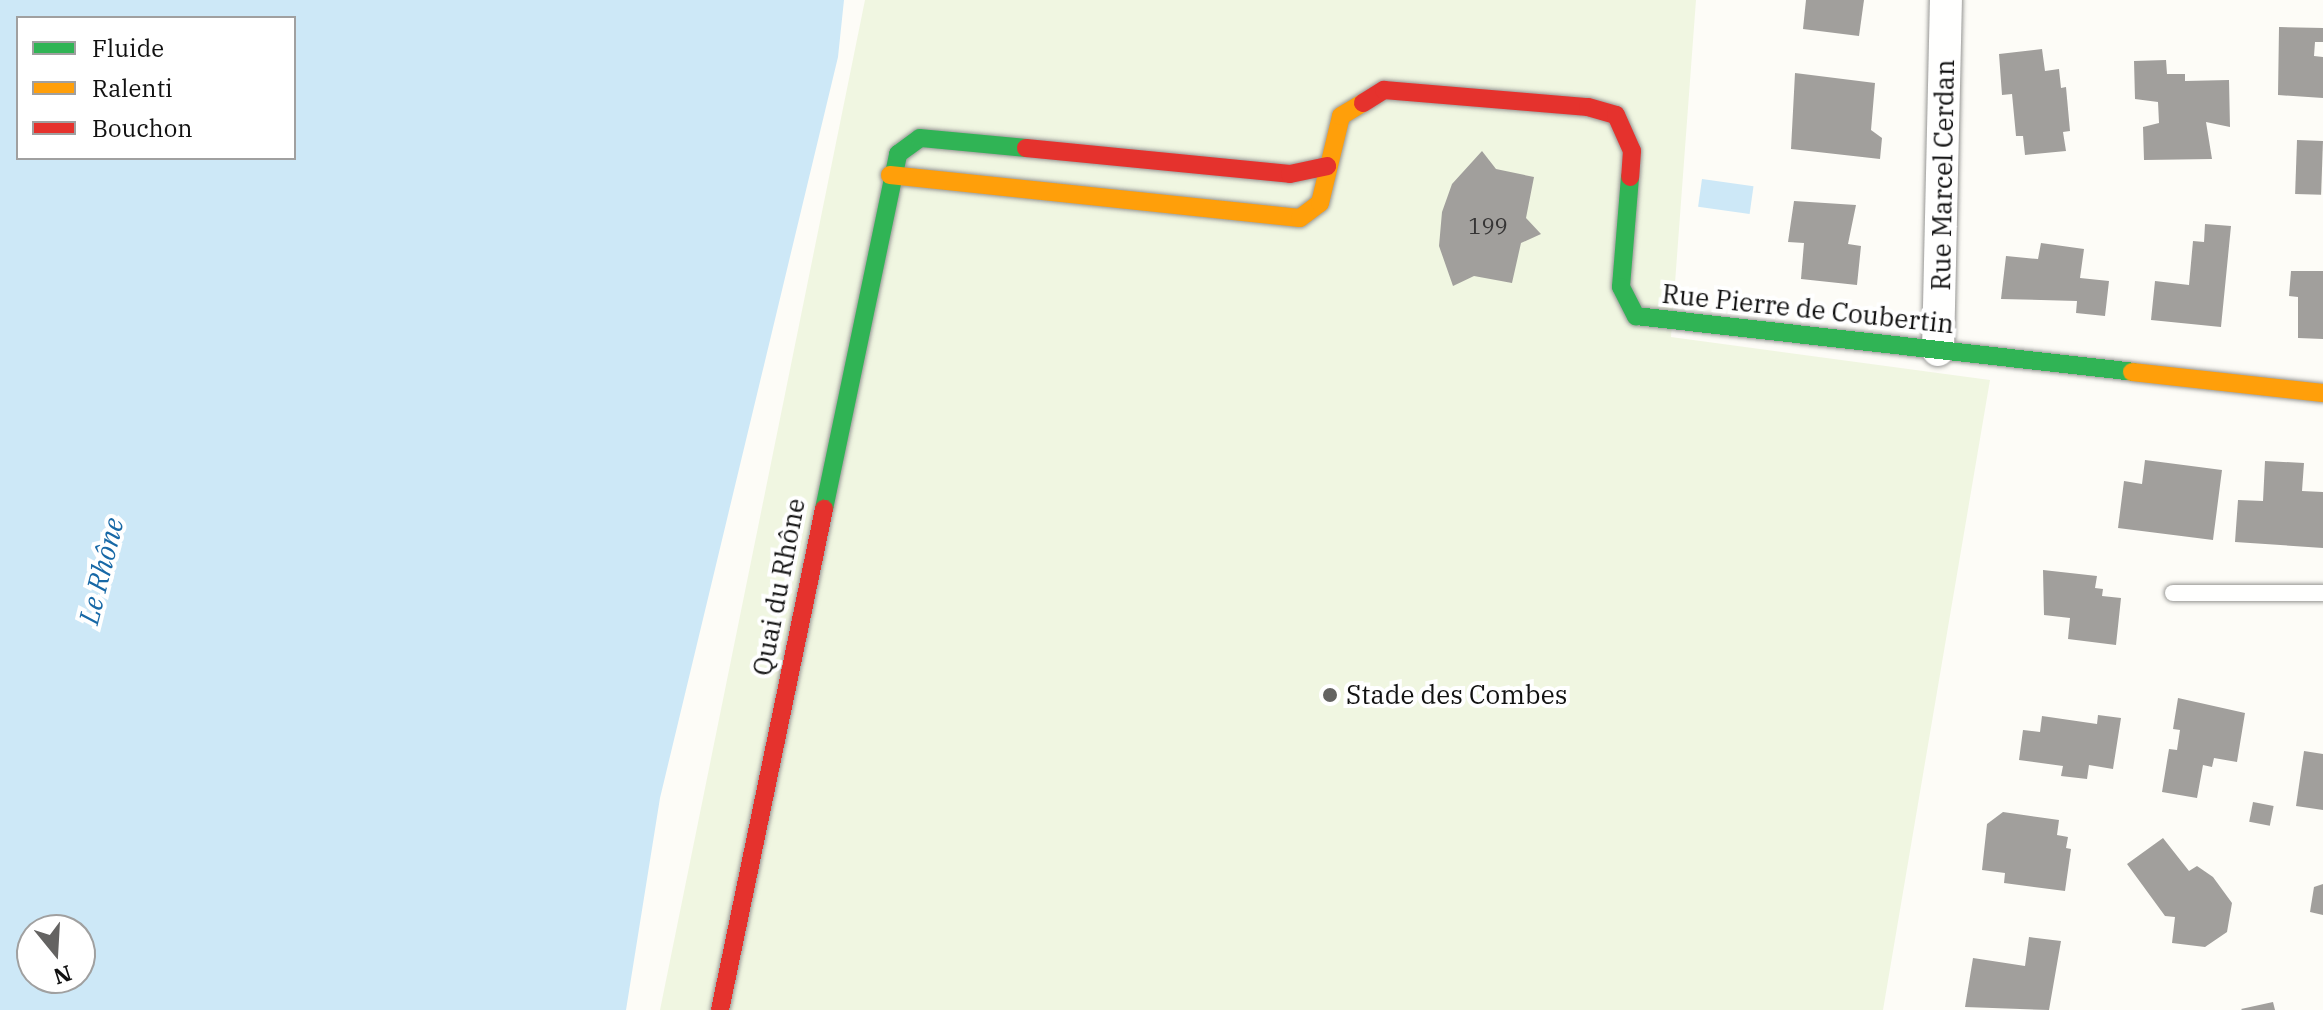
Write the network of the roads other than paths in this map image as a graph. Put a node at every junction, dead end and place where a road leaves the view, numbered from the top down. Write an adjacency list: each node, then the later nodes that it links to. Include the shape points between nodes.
1 (1946, 0): 4 (street, Rue Marcel Cerdan)
2 (1327, 166): 3 (street, via 1290,174 920,138 898,154); 3 (street, via 1320,203 1300,218); 4 (street, Rue Pierre de Coubertin, via 1341,116 1384,90 1588,107 1616,115 1632,151 1621,287 1636,316)
3 (890, 175): 8 (street, Quai du Rhône)
4 (1938, 350): 5 (street, Rue Pierre de Coubertin)
5 (2323, 393)
6 (2173, 593): 7 (lane)
7 (2323, 593)
8 (720, 1010)

